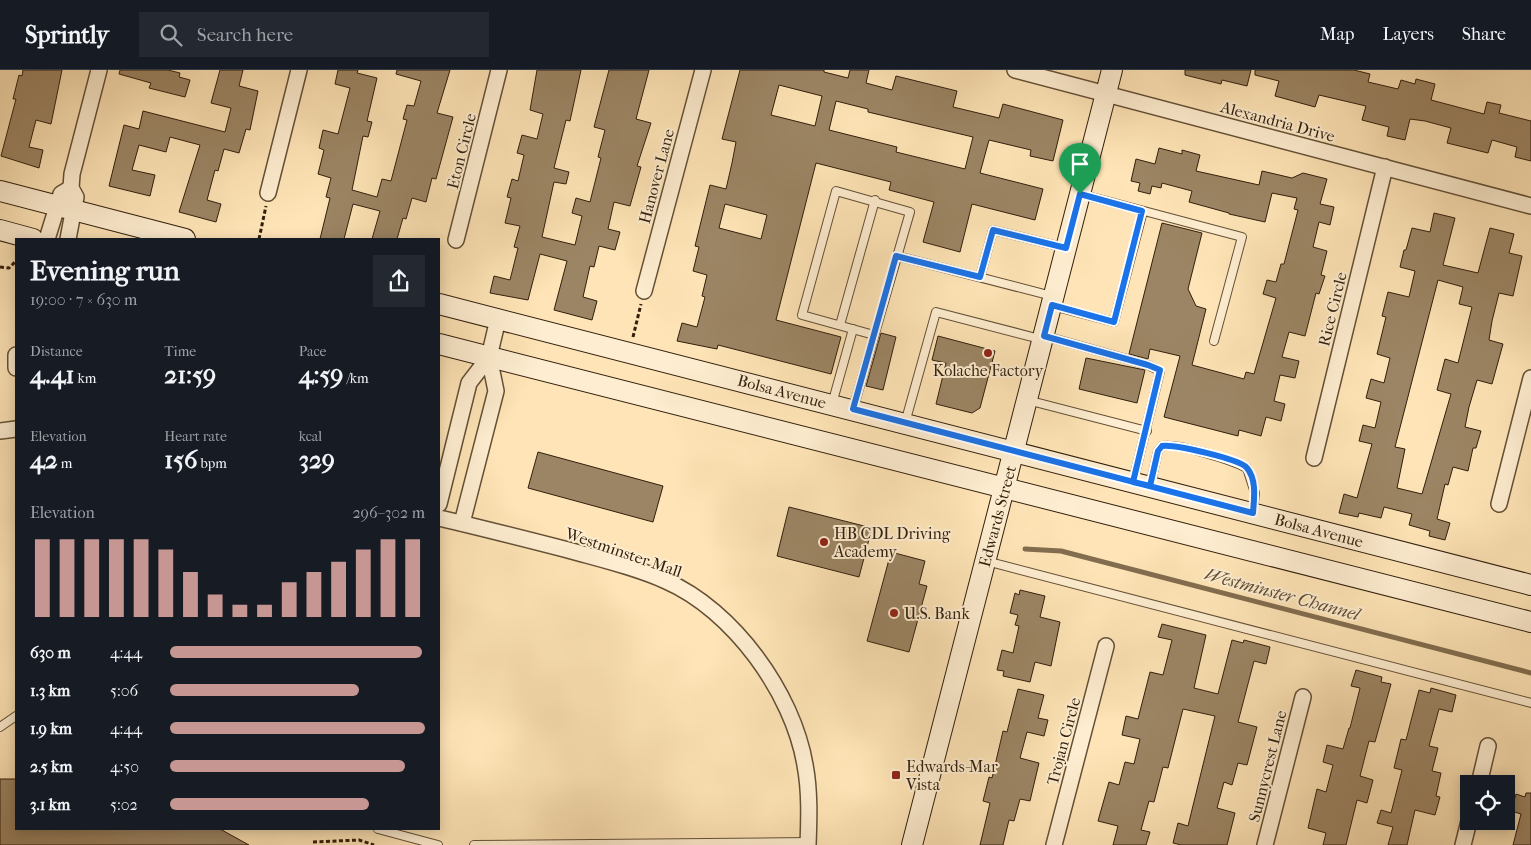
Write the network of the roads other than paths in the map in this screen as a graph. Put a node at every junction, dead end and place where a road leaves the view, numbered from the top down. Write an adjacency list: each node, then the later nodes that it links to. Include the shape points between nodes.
1 (99, 70): 14 (street, via 71,188 76,197)
2 (298, 70): 10 (street)
3 (500, 70): 21 (street, Eton Circle)
4 (703, 70): 25 (street, Hanover Lane)
5 (1015, 70): 7 (street, Alexandria Drive)
6 (1112, 70): 7 (main road, Edwards Street)
7 (1106, 94): 8 (street, Alexandria Drive); 11 (main road, Edwards Street)
8 (1385, 167): 13 (street, Alexandria Drive); 45 (street, Rice Circle)
9 (0, 192): 14 (main road)
10 (268, 193)
11 (1080, 194): 15 (lane); 22 (main road, Edwards Street)
12 (874, 200): 23 (lane, via 910,212); 29 (lane); 29 (lane, via 836,191 802,315)
13 (1531, 206)
14 (65, 209): 18 (street); 19 (street); 20 (main road)
15 (1142, 211): 26 (lane, via 1114,322); 33 (lane, via 1242,237)
16 (0, 230): 17 (main road)
17 (29, 238)
18 (48, 238)
19 (68, 238)
20 (181, 238)
21 (456, 240)
22 (1066, 248): 24 (lane, via 993,230); 26 (main road, Edwards Street)
23 (896, 256): 24 (lane); 31 (lane)
24 (980, 277): 26 (lane)
25 (644, 291)
26 (1053, 301): 32 (main road, Edwards Street)
27 (440, 304): 28 (main road, Bolsa Avenue)
28 (498, 319): 35 (street); 38 (main road, Bolsa Avenue)
29 (840, 325): 30 (lane)
30 (852, 329): 31 (lane); 38 (lane)
31 (874, 335): 39 (lane)
32 (1043, 338): 37 (main road, Edwards Street); 40 (lane, via 936,312); 43 (lane, via 1158,368 1160,374)
33 (1214, 342)
34 (440, 344): 35 (main road)
35 (488, 357): 47 (main road); 48 (street, via 469,383); 52 (street, via 496,391)
36 (1531, 378): 49 (street)
37 (1027, 400): 43 (lane); 44 (main road, Edwards Street)
38 (832, 404): 39 (main road, Bolsa Avenue)
39 (853, 409): 40 (main road, Bolsa Avenue)
40 (906, 423): 44 (main road, Bolsa Avenue)
41 (15, 429): 42 (street)
42 (0, 431)
43 (1146, 431): 46 (lane)
44 (1014, 452): 46 (main road, Bolsa Avenue); 47 (main road, Edwards Street)
45 (1314, 458)
46 (1141, 484): 50 (main road, Bolsa Avenue); 50 (lane, via 1162,446 1234,461 1247,468 1253,481)
47 (1004, 488): 53 (main road, Edwards Street); 55 (main road)
48 (440, 500)
49 (1499, 504)
50 (1253, 513): 54 (main road, Bolsa Avenue)
51 (440, 518): 52 (street, Westminster Mall)
52 (462, 523): 66 (street, Westminster Mall, via 665,580 717,614 760,660 789,715 805,765)
53 (985, 561): 58 (lane); 69 (main road, Edwards Street)
54 (1531, 585)
55 (1531, 622)
56 (1106, 646): 70 (street, Trojan Circle)
57 (1303, 697): 71 (street, Sunnycrest Lane)
58 (1531, 703)
59 (15, 717): 60 (lane)
60 (0, 727)
61 (1488, 746): 62 (street)
62 (1481, 775)
63 (382, 830): 67 (lane)
64 (1467, 830): 72 (street)
65 (736, 844): 66 (lane); 68 (lane)
66 (808, 844)
67 (438, 845)
68 (474, 845)
69 (912, 845)
70 (1054, 845)
71 (1265, 845)
72 (1463, 845)

